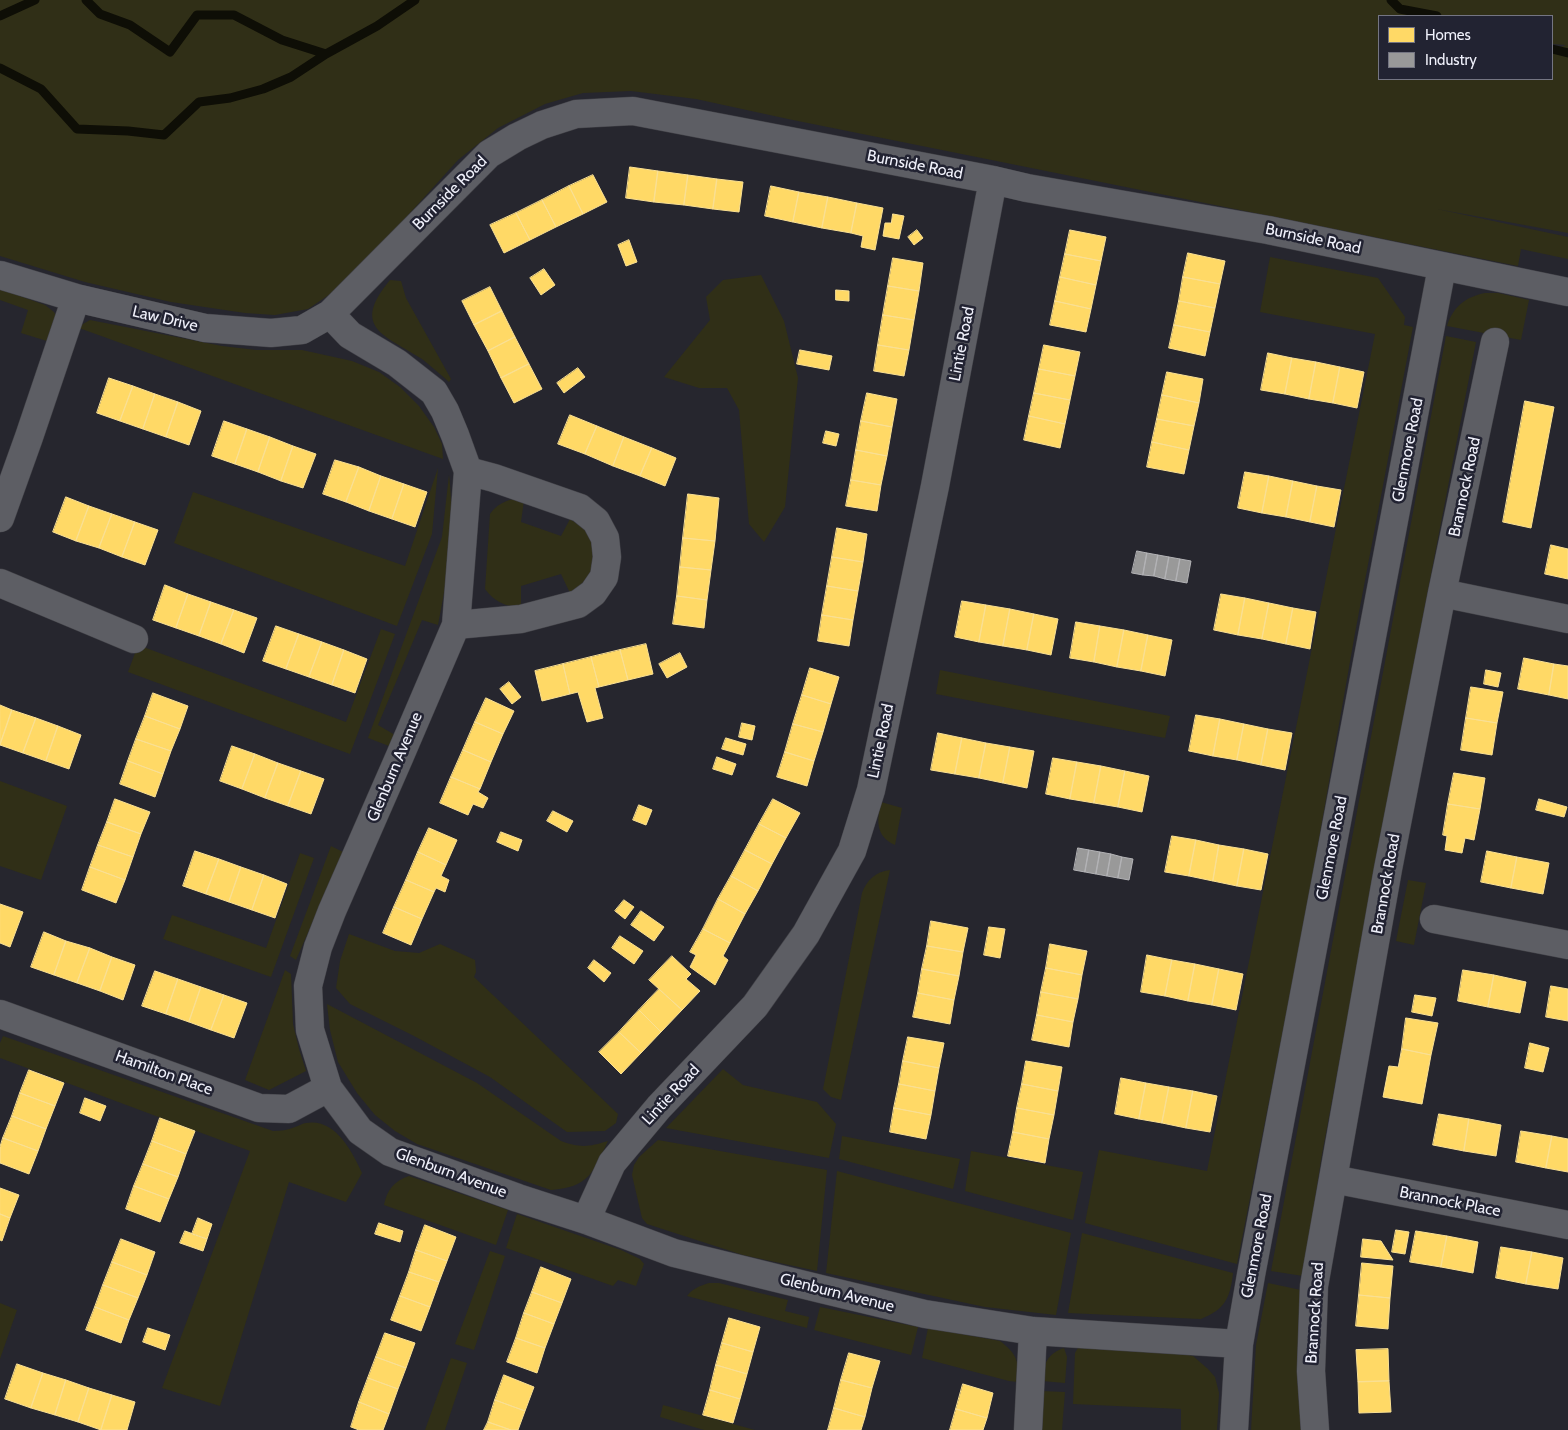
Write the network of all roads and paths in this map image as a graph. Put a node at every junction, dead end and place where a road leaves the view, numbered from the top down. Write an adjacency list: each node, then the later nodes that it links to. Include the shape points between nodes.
1 (993, 180): 2 (street, Burnside Road, via 1268,230); 6 (street, Burnside Road, via 633,111 576,114 542,125 488,154); 20 (street, Lintie Road, via 935,486 871,790 852,851 806,934 755,1006 659,1107 612,1163)
2 (1442, 267): 4 (street, Burnside Road); 23 (street, Glenmore Road)
3 (0, 275): 5 (street, Law Drive)
4 (1568, 292)
5 (76, 298): 6 (street, Law Drive, via 205,328 272,333 302,330); 9 (street)
6 (330, 314): 8 (street, Glenburn Avenue, via 350,335 397,363 434,392 452,427)
7 (1495, 342): 11 (street, Brannock Road)
8 (468, 471): 13 (street, Glenburn Avenue); 13 (street, via 580,508 596,520 605,538 607,557 604,577 593,593 578,604 521,619)
9 (0, 518)
10 (0, 583): 14 (street)
11 (1442, 593): 12 (street); 19 (street, Brannock Road)
12 (1568, 619)
13 (456, 625): 18 (street, Glenburn Avenue, via 318,947 308,986 310,1030)
14 (134, 639)
15 (1434, 919): 16 (street)
16 (1568, 945)
17 (0, 1014): 18 (street, Hamilton Place, via 259,1108 289,1109)
18 (328, 1088): 20 (street, Glenburn Avenue, via 360,1130 390,1152)
19 (1333, 1179): 21 (street, Brannock Place); 26 (street, Brannock Road, via 1314,1286 1311,1371)
20 (586, 1220): 22 (street, Glenburn Avenue, via 674,1253 925,1314)
21 (1568, 1225)
22 (1033, 1331): 23 (street, Glenburn Avenue); 24 (street)
23 (1239, 1344): 25 (street, Glenmore Road)
24 (1028, 1430)
25 (1234, 1430)
26 (1315, 1430)

